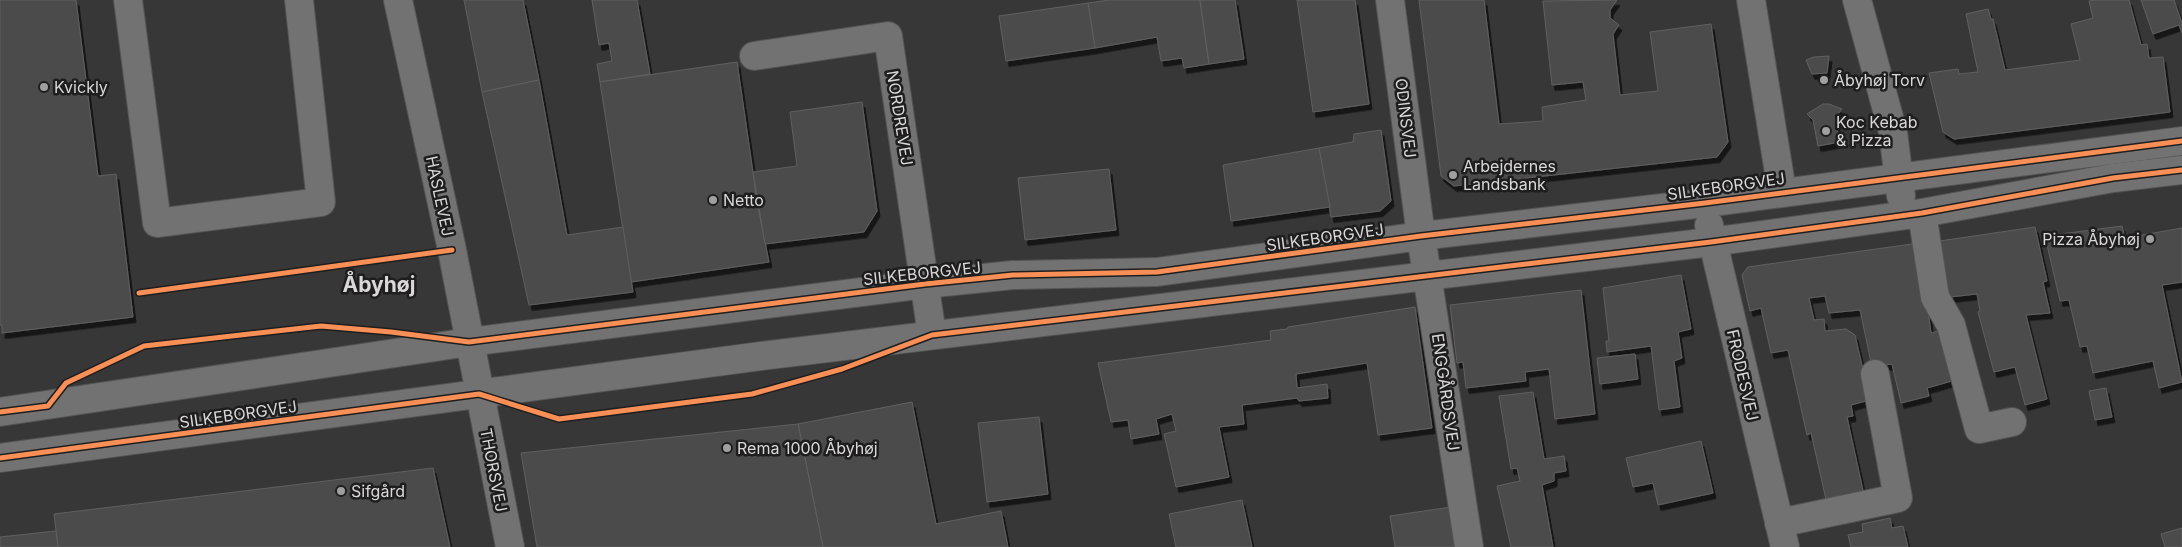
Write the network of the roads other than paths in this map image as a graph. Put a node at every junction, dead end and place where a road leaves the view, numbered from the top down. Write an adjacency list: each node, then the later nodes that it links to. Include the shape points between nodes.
1 (128, 0): 2 (street, via 157,224 321,202)
2 (299, 0)
3 (398, 0): 19 (street, HASLEVEJ)
4 (1390, 0): 14 (street, ODINSVEJ)
5 (1751, 0): 11 (street)
6 (1857, 0): 10 (street, via 1893,132)
7 (754, 56): 17 (street, NORDREVEJ, via 888,36)
8 (2182, 141): 10 (street, SILKEBORGVEJ)
9 (2182, 170): 13 (street, SILKEBORGVEJ, via 2113,178)
10 (1898, 178): 11 (street, SILKEBORGVEJ); 13 (street)
11 (1782, 191): 12 (street, SILKEBORGVEJ)
12 (1705, 203): 14 (street, SILKEBORGVEJ); 15 (street, FRODESVEJ)
13 (1913, 214): 15 (street, SILKEBORGVEJ); 23 (street, via 1935,297 1951,325 1979,429)
14 (1421, 236): 16 (street, ENGGÅRDSVEJ); 17 (street, SILKEBORGVEJ, via 1157,272 1013,276)
15 (1712, 242): 16 (street, SILKEBORGVEJ); 25 (street, FRODESVEJ)
16 (1428, 277): 18 (street, SILKEBORGVEJ); 27 (street, ENGGÅRDSVEJ)
17 (924, 284): 18 (street, NORDREVEJ); 19 (street, SILKEBORGVEJ)
18 (932, 335): 21 (street, SILKEBORGVEJ)
19 (470, 342): 21 (street, HASLEVEJ); 22 (street, SILKEBORGVEJ)
20 (1875, 374): 25 (street, via 1898,498)
21 (479, 394): 24 (street, SILKEBORGVEJ); 26 (street, THORSVEJ)
22 (0, 412)
23 (2012, 422)
24 (0, 458)
25 (1782, 535)
26 (510, 547)
27 (1469, 547)

